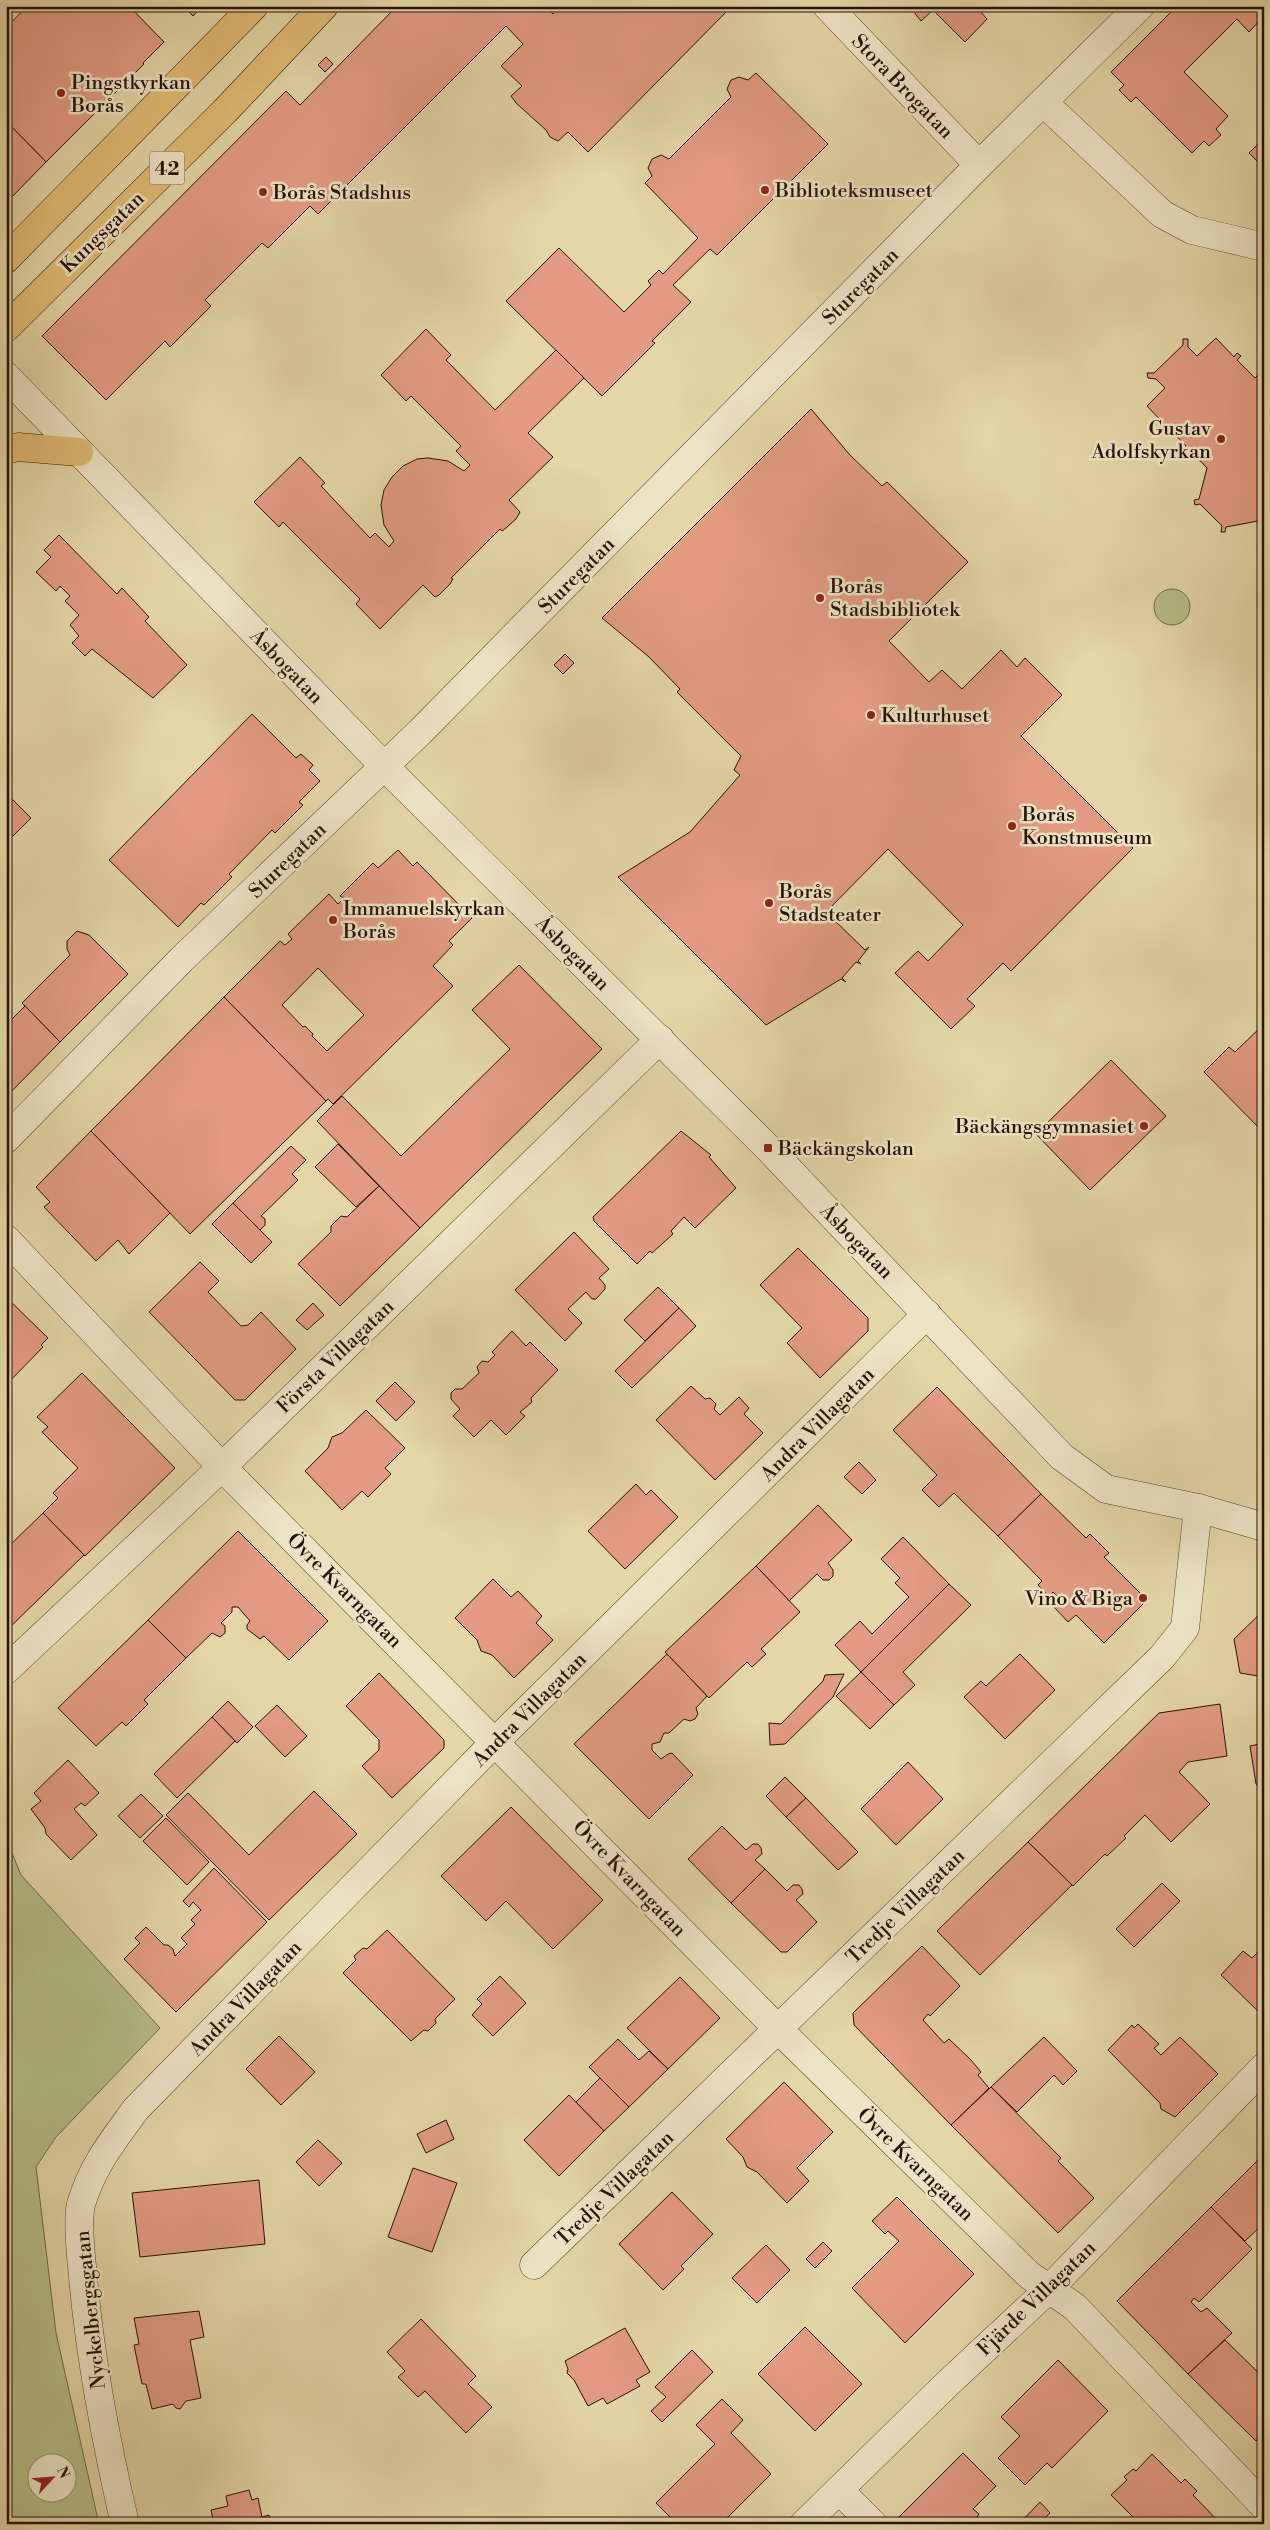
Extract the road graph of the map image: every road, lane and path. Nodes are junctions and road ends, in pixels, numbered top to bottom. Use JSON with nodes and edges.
{"nodes":[{"id":1,"x":254,"y":6,"type":"edge"},
{"id":2,"x":324,"y":6,"type":"edge"},
{"id":3,"x":827,"y":6,"type":"edge"},
{"id":4,"x":1140,"y":6,"type":"edge"},
{"id":5,"x":1043,"y":102,"type":"junction"},
{"id":6,"x":979,"y":165,"type":"junction"},
{"id":7,"x":1264,"y":247,"type":"edge"},
{"id":8,"x":6,"y":259,"type":"edge"},
{"id":9,"x":6,"y":328,"type":"edge"},
{"id":10,"x":6,"y":376,"type":"edge"},
{"id":11,"x":6,"y":450,"type":"edge"},
{"id":12,"x":79,"y":452,"type":"junction"},
{"id":13,"x":385,"y":767,"type":"junction"},
{"id":14,"x":660,"y":1039,"type":"junction"},
{"id":15,"x":6,"y":1139,"type":"edge"},
{"id":16,"x":6,"y":1239,"type":"edge"},
{"id":17,"x":928,"y":1314,"type":"junction"},
{"id":18,"x":222,"y":1467,"type":"junction"},
{"id":19,"x":1198,"y":1508,"type":"junction"},
{"id":20,"x":1264,"y":1527,"type":"edge"},
{"id":21,"x":6,"y":1670,"type":"edge"},
{"id":22,"x":495,"y":1742,"type":"junction"},
{"id":23,"x":778,"y":2029,"type":"junction"},
{"id":24,"x":1261,"y":2076,"type":"edge"},
{"id":25,"x":136,"y":2109,"type":"joint"},
{"id":26,"x":534,"y":2265,"type":"dead end"},
{"id":27,"x":1049,"y":2289,"type":"junction"},
{"id":28,"x":839,"y":2490,"type":"junction"},
{"id":29,"x":1264,"y":2506,"type":"edge"},
{"id":30,"x":125,"y":2524,"type":"edge"},
{"id":31,"x":804,"y":2524,"type":"edge"},
{"id":32,"x":873,"y":2524,"type":"edge"}],
"edges":[{"from":1,"to":8,"type":"main road","number":"42"},
{"from":2,"to":9,"type":"main road","name":"Kungsgatan","number":"42"},
{"from":3,"to":6,"type":"street","name":"Stora Brogatan"},
{"from":4,"to":5,"type":"street","name":"Sturegatan"},
{"from":5,"to":6,"type":"street","name":"Sturegatan"},
{"from":5,"to":7,"type":"street"},
{"from":6,"to":13,"type":"street","name":"Sturegatan"},
{"from":10,"to":12,"type":"street","name":"Åsbogatan"},
{"from":11,"to":12,"type":"main road"},
{"from":12,"to":13,"type":"street","name":"Åsbogatan"},
{"from":13,"to":14,"type":"street","name":"Åsbogatan"},
{"from":13,"to":15,"type":"street","name":"Sturegatan"},
{"from":14,"to":17,"type":"street","name":"Åsbogatan"},
{"from":14,"to":18,"type":"street","name":"Första Villagatan"},
{"from":16,"to":18,"type":"street","name":"Övre Kvarngatan"},
{"from":17,"to":19,"type":"street","name":"Åsbogatan"},
{"from":17,"to":22,"type":"street","name":"Andra Villagatan"},
{"from":18,"to":21,"type":"street","name":"Första Villagatan"},
{"from":18,"to":22,"type":"street","name":"Övre Kvarngatan"},
{"from":19,"to":20,"type":"street","name":"Åsbogatan"},
{"from":19,"to":23,"type":"street","name":"Tredje Villagatan"},
{"from":22,"to":23,"type":"street","name":"Övre Kvarngatan"},
{"from":22,"to":25,"type":"street","name":"Andra Villagatan"},
{"from":23,"to":26,"type":"street","name":"Tredje Villagatan"},
{"from":23,"to":27,"type":"street","name":"Övre Kvarngatan"},
{"from":24,"to":27,"type":"street","name":"Fjärde Villagatan"},
{"from":25,"to":30,"type":"street","name":"Nyckelbergsgatan"},
{"from":27,"to":28,"type":"street","name":"Fjärde Villagatan"},
{"from":27,"to":29,"type":"street","name":"Övre Kvarngatan"},
{"from":28,"to":31,"type":"street","name":"Fjärde Villagatan"},
{"from":28,"to":32,"type":"street"}]}
